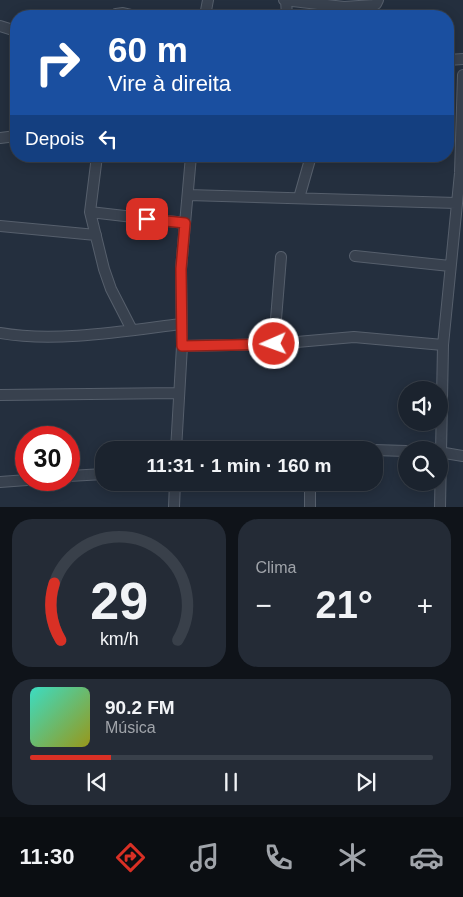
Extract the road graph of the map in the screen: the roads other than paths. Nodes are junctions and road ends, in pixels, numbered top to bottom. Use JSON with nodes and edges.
{"nodes":[{"id":1,"x":285,"y":0,"type":"edge"},
{"id":2,"x":378,"y":0,"type":"edge"},
{"id":3,"x":463,"y":75,"type":"edge"},
{"id":4,"x":96,"y":162,"type":"edge"},
{"id":5,"x":191,"y":162,"type":"edge"},
{"id":6,"x":309,"y":162,"type":"edge"},
{"id":7,"x":188,"y":195,"type":"junction"},
{"id":8,"x":299,"y":198,"type":"junction"},
{"id":9,"x":456,"y":203,"type":"junction"},
{"id":10,"x":90,"y":212,"type":"junction"},
{"id":11,"x":185,"y":223,"type":"junction"},
{"id":12,"x":0,"y":226,"type":"edge"},
{"id":13,"x":96,"y":235,"type":"junction"},
{"id":14,"x":355,"y":256,"type":"dead end"},
{"id":15,"x":281,"y":257,"type":"dead end"},
{"id":16,"x":450,"y":266,"type":"junction"},
{"id":17,"x":181,"y":324,"type":"junction"},
{"id":18,"x":132,"y":330,"type":"junction"},
{"id":19,"x":0,"y":333,"type":"edge"},
{"id":20,"x":274,"y":344,"type":"junction"},
{"id":21,"x":443,"y":345,"type":"junction"},
{"id":22,"x":182,"y":346,"type":"junction"},
{"id":23,"x":180,"y":393,"type":"junction"},
{"id":24,"x":0,"y":395,"type":"edge"},
{"id":25,"x":177,"y":441,"type":"edge"},
{"id":26,"x":440,"y":441,"type":"edge"},
{"id":27,"x":383,"y":450,"type":"edge"},
{"id":28,"x":398,"y":451,"type":"edge"},
{"id":29,"x":448,"y":453,"type":"edge"},
{"id":30,"x":463,"y":456,"type":"edge"},
{"id":31,"x":80,"y":475,"type":"edge"},
{"id":32,"x":95,"y":475,"type":"edge"},
{"id":33,"x":15,"y":481,"type":"edge"},
{"id":34,"x":0,"y":482,"type":"edge"},
{"id":35,"x":175,"y":491,"type":"edge"},
{"id":36,"x":310,"y":491,"type":"edge"},
{"id":37,"x":440,"y":491,"type":"edge"},
{"id":38,"x":174,"y":507,"type":"edge"},
{"id":39,"x":310,"y":507,"type":"edge"},
{"id":40,"x":440,"y":507,"type":"edge"}],
"edges":[{"from":1,"to":2,"type":"street"},
{"from":3,"to":9,"type":"street"},
{"from":4,"to":10,"type":"street"},
{"from":5,"to":7,"type":"street"},
{"from":6,"to":8,"type":"street"},
{"from":7,"to":8,"type":"street"},
{"from":7,"to":11,"type":"street"},
{"from":8,"to":9,"type":"street"},
{"from":9,"to":16,"type":"street"},
{"from":10,"to":11,"type":"street"},
{"from":10,"to":13,"type":"street"},
{"from":11,"to":17,"type":"street"},
{"from":12,"to":13,"type":"street"},
{"from":13,"to":18,"type":"street"},
{"from":14,"to":16,"type":"street"},
{"from":15,"to":20,"type":"street"},
{"from":16,"to":21,"type":"street"},
{"from":17,"to":18,"type":"street"},
{"from":17,"to":22,"type":"street"},
{"from":18,"to":19,"type":"street"},
{"from":20,"to":21,"type":"street"},
{"from":20,"to":22,"type":"street"},
{"from":21,"to":26,"type":"street"},
{"from":22,"to":23,"type":"street"},
{"from":23,"to":24,"type":"street"},
{"from":23,"to":25,"type":"street"},
{"from":27,"to":28,"type":"street"},
{"from":29,"to":30,"type":"street"},
{"from":31,"to":32,"type":"street"},
{"from":33,"to":34,"type":"street"},
{"from":35,"to":38,"type":"street"},
{"from":36,"to":39,"type":"street"},
{"from":37,"to":40,"type":"street"}]}
